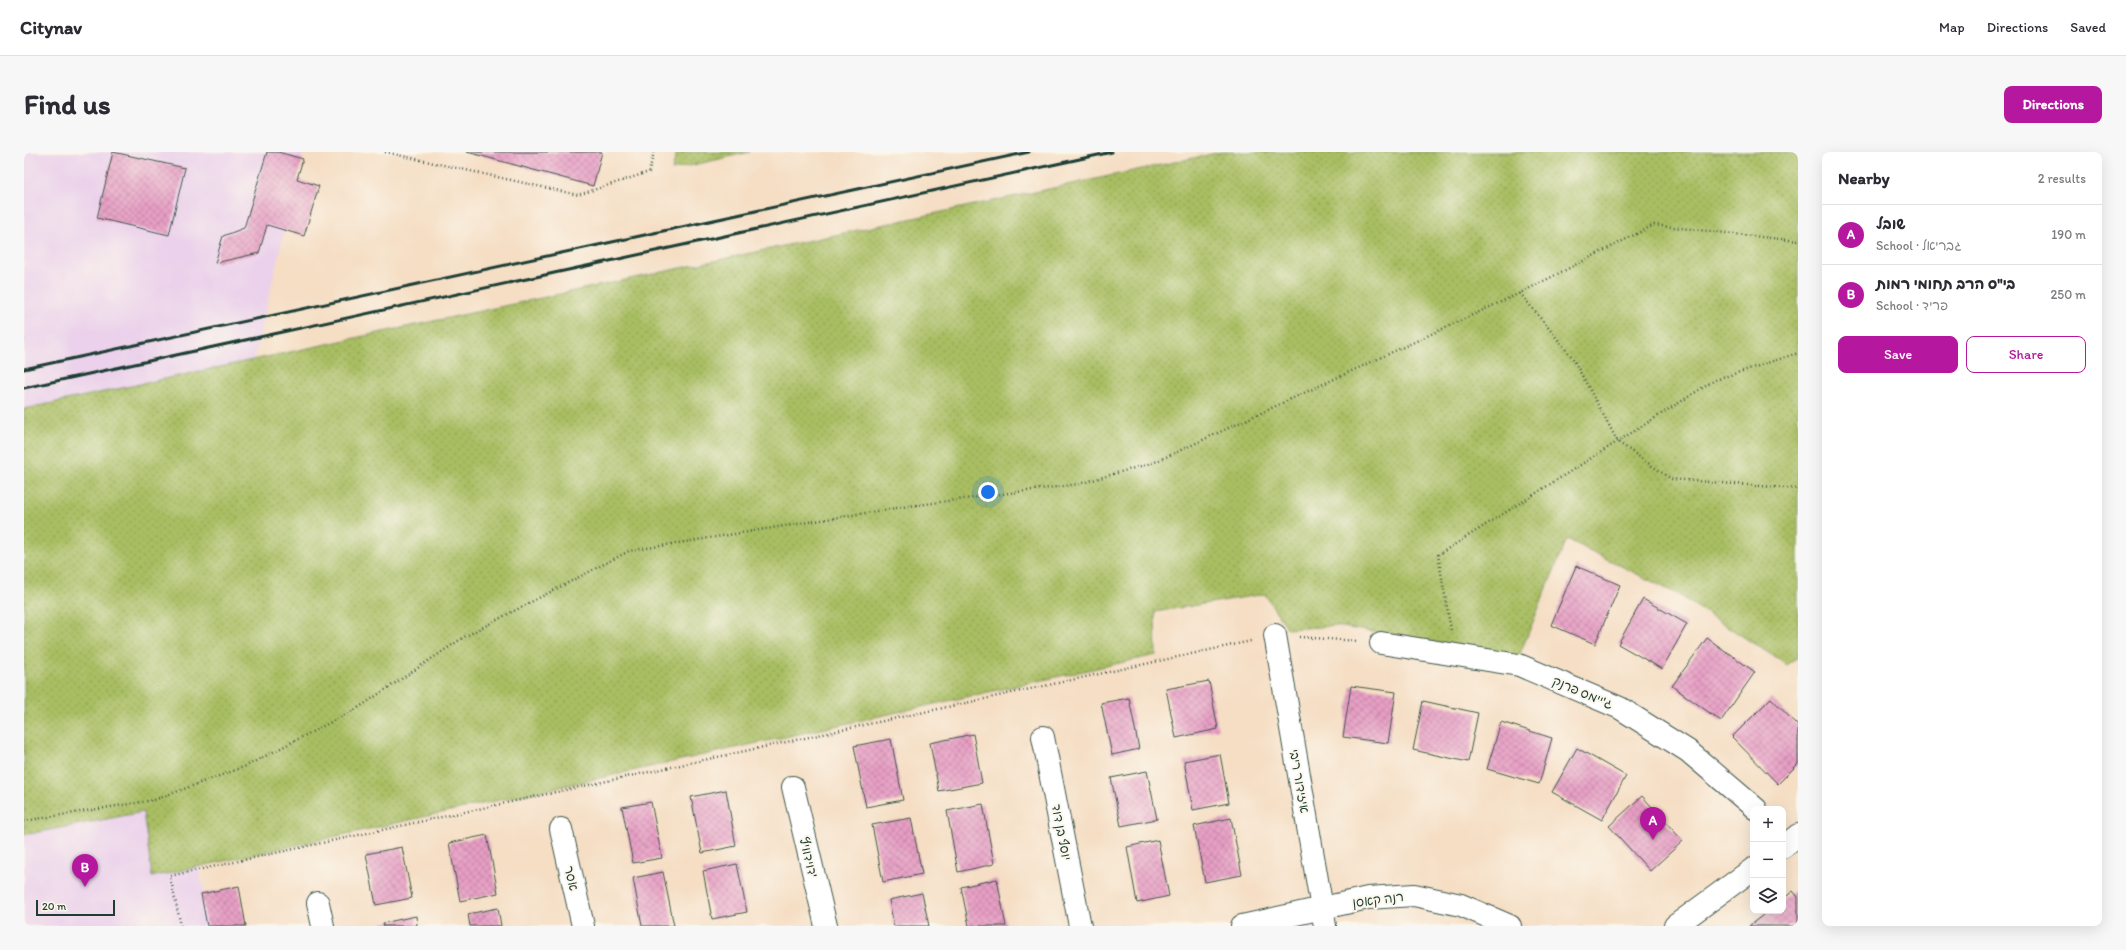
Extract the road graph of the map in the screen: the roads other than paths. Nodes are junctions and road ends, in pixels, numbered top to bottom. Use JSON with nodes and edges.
{"nodes":[{"id":1,"x":1275,"y":635,"type":"road end"},
{"id":2,"x":1381,"y":643,"type":"road end"},
{"id":3,"x":1043,"y":737,"type":"dead end"},
{"id":4,"x":793,"y":787,"type":"dead end"},
{"id":5,"x":1752,"y":806,"type":"edge"},
{"id":6,"x":561,"y":829,"type":"dead end"},
{"id":7,"x":1750,"y":871,"type":"edge"},
{"id":8,"x":318,"y":903,"type":"dead end"},
{"id":9,"x":1324,"y":917,"type":"edge"},
{"id":10,"x":323,"y":926,"type":"edge"},
{"id":11,"x":583,"y":926,"type":"edge"},
{"id":12,"x":826,"y":926,"type":"edge"},
{"id":13,"x":1080,"y":926,"type":"edge"},
{"id":14,"x":1242,"y":926,"type":"edge"},
{"id":15,"x":1510,"y":926,"type":"edge"},
{"id":16,"x":1675,"y":926,"type":"edge"}],
"edges":[{"from":1,"to":9,"type":"street","name":"איזידור ריבי"},
{"from":2,"to":5,"type":"street","name":"ג'יימס פרנק"},
{"from":3,"to":13,"type":"street","name":"יוסף בן דוד"},
{"from":4,"to":12,"type":"street","name":"דוידוויץ'"},
{"from":6,"to":11,"type":"street","name":"אסר"},
{"from":7,"to":16,"type":"street"},
{"from":8,"to":10,"type":"street"},
{"from":9,"to":14,"type":"street","name":"רנה קאסן"},
{"from":9,"to":15,"type":"street","name":"רנה קאסן"}]}
